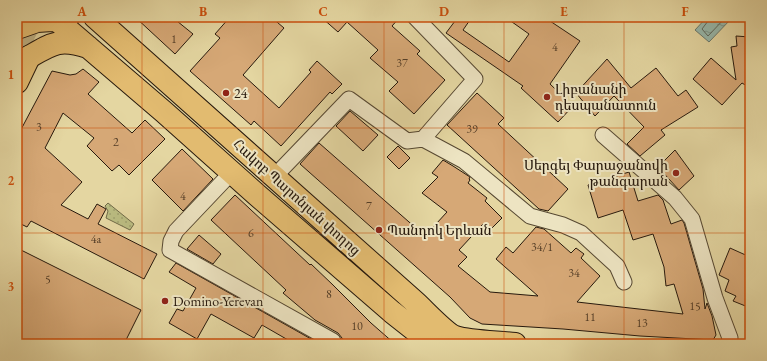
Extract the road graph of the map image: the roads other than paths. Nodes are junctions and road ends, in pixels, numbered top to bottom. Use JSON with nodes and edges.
{"nodes":[{"id":1,"x":415,"y":17,"type":"edge"},
{"id":2,"x":97,"y":18,"type":"edge"},
{"id":3,"x":48,"y":20,"type":"edge"},
{"id":4,"x":88,"y":48,"type":"junction"},
{"id":5,"x":29,"y":57,"type":"junction"},
{"id":6,"x":17,"y":82,"type":"edge"},
{"id":7,"x":603,"y":135,"type":"dead end"},
{"id":8,"x":423,"y":139,"type":"junction"},
{"id":9,"x":232,"y":172,"type":"junction"},
{"id":10,"x":274,"y":177,"type":"junction"},
{"id":11,"x":624,"y":282,"type":"dead end"},
{"id":12,"x":334,"y":344,"type":"edge"},
{"id":13,"x":436,"y":344,"type":"edge"},
{"id":14,"x":514,"y":344,"type":"edge"},
{"id":15,"x":730,"y":344,"type":"edge"}],
"edges":[{"from":1,"to":8,"type":"street"},
{"from":2,"to":3,"type":"main road"},
{"from":2,"to":10,"type":"main road","name":"Հակոբ Պարոնյան փողոց"},
{"from":3,"to":4,"type":"main road","name":"Հակոբ Պարոնյան փողոց"},
{"from":3,"to":5,"type":"main road"},
{"from":4,"to":5,"type":"main road"},
{"from":4,"to":9,"type":"main road","name":"Հակոբ Պարոնյան փողոց"},
{"from":5,"to":6,"type":"main road"},
{"from":7,"to":15,"type":"street"},
{"from":8,"to":10,"type":"street"},
{"from":8,"to":11,"type":"street"},
{"from":9,"to":12,"type":"street"},
{"from":9,"to":13,"type":"main road","name":"Հակոբ Պարոնյան փողոց"},
{"from":10,"to":14,"type":"main road","name":"Հակոբ Պարոնյան փողոց"}]}
